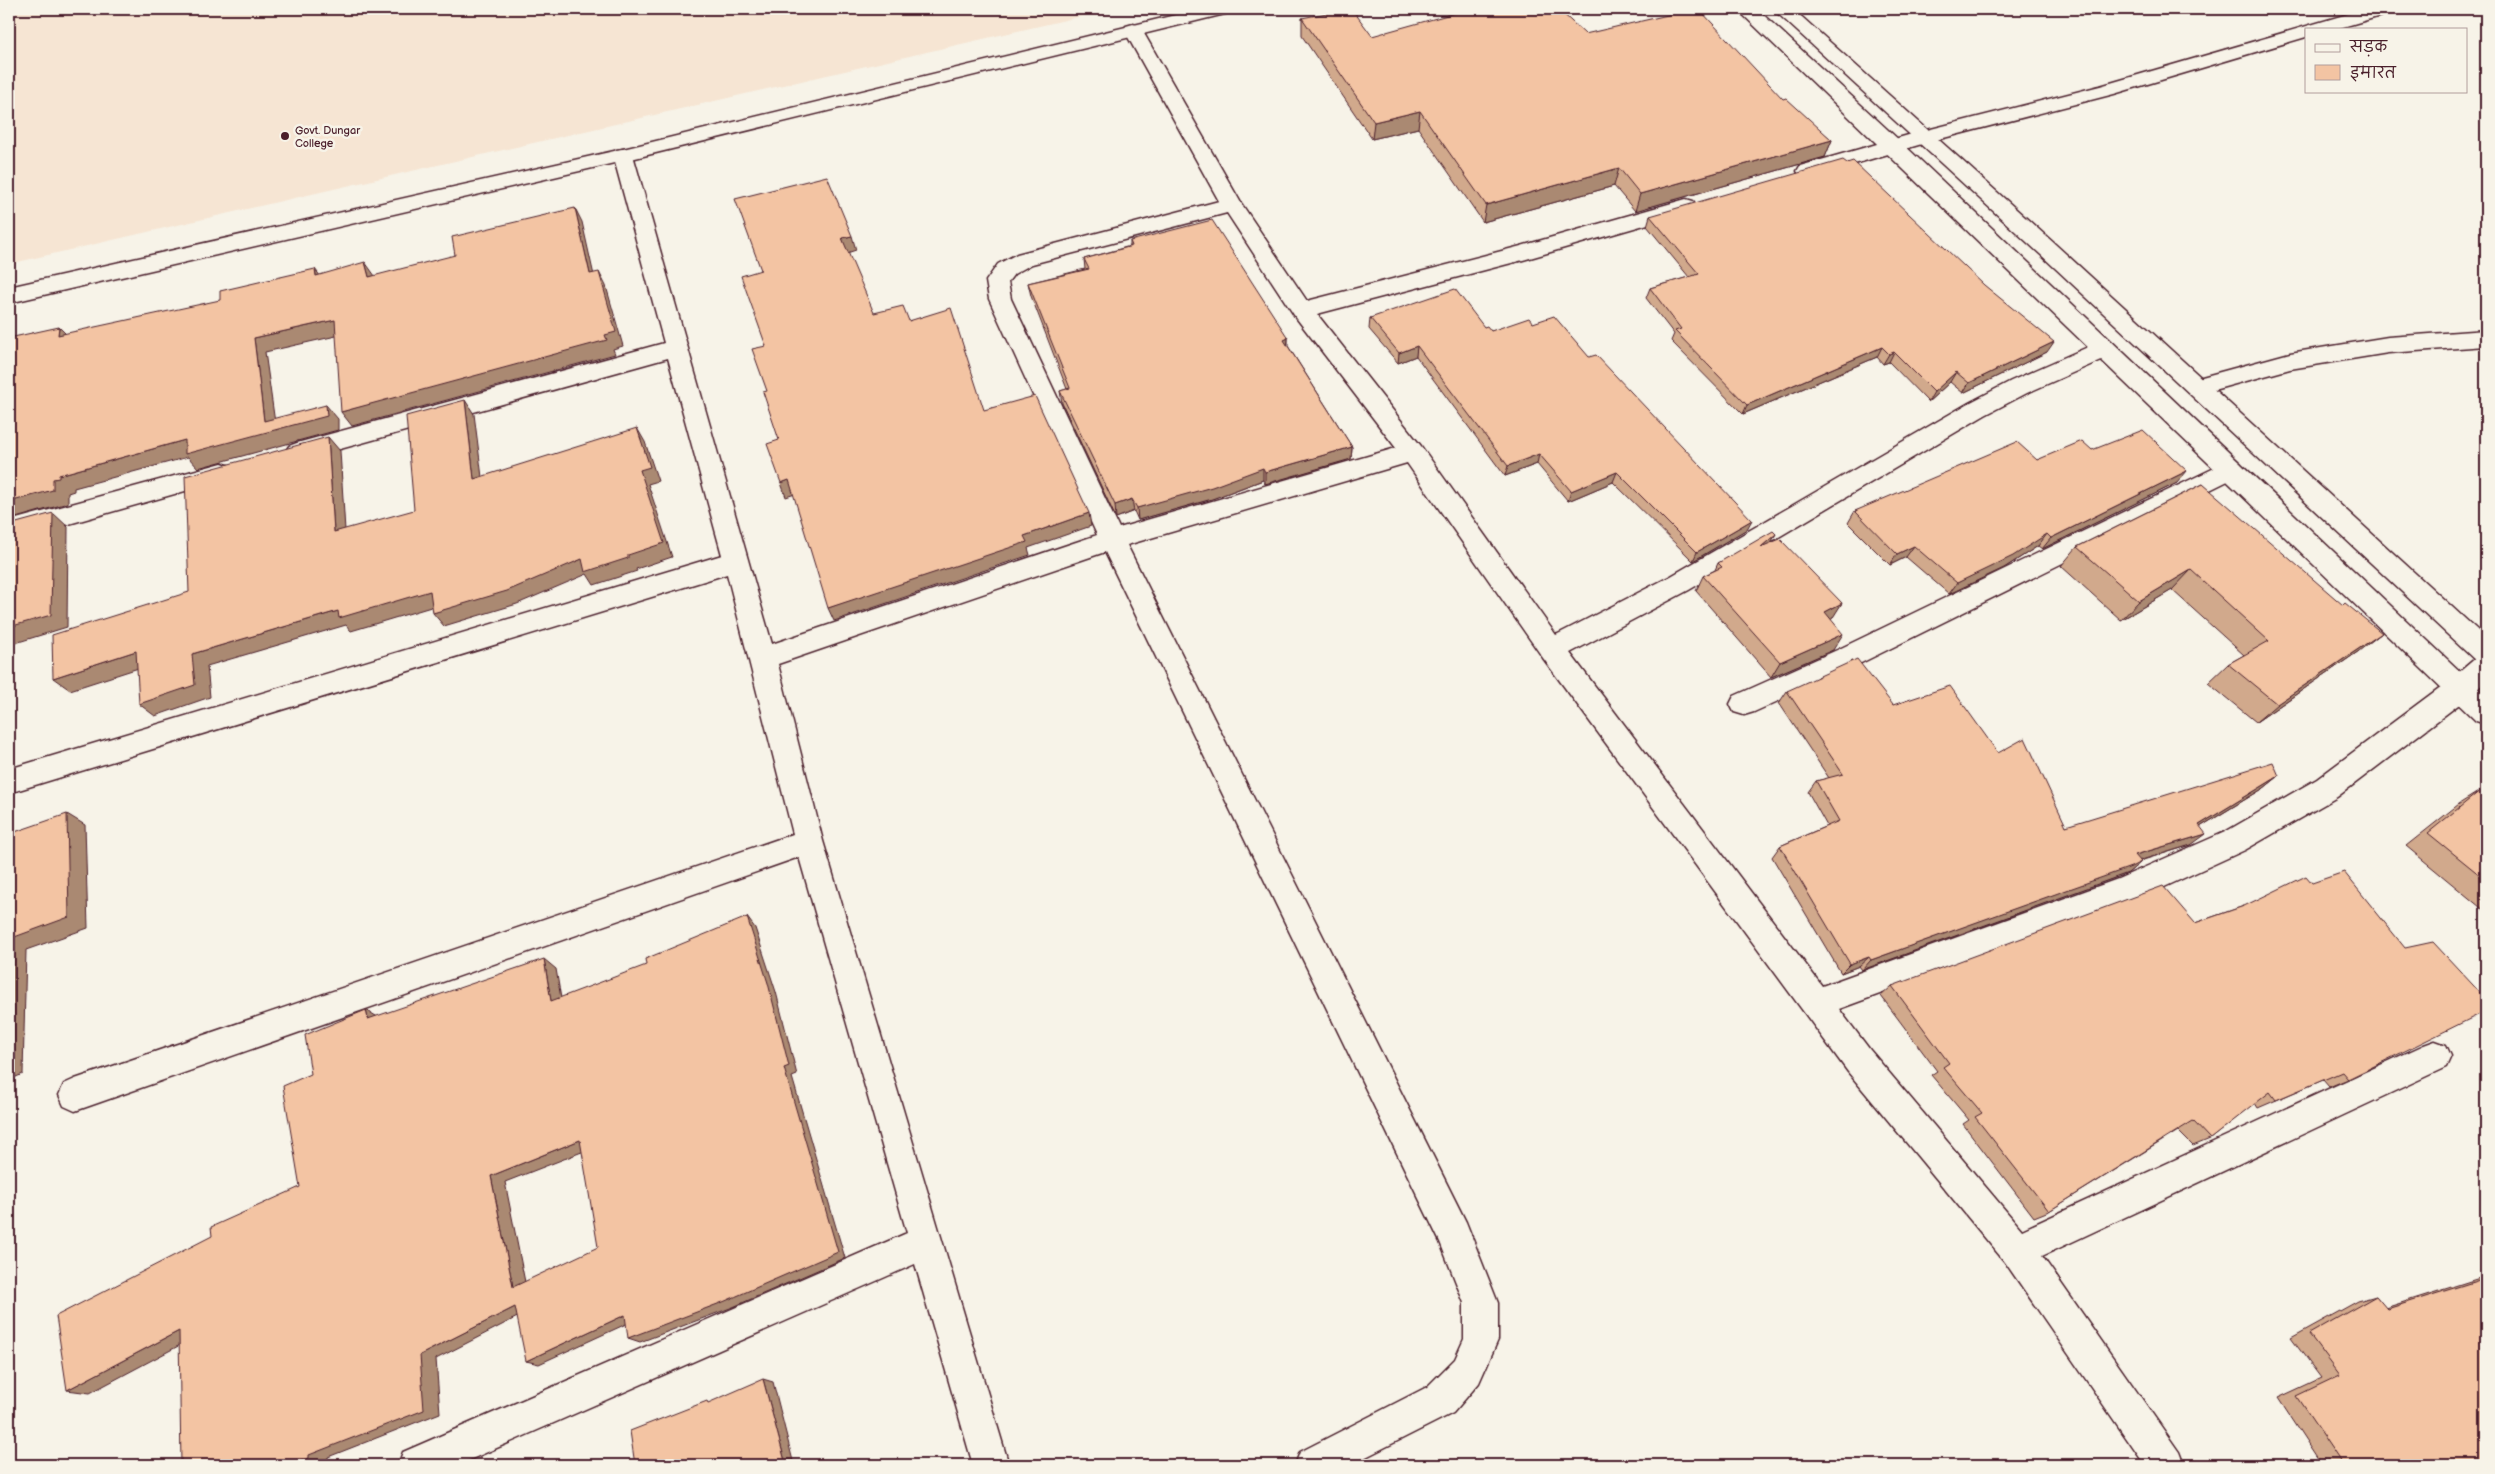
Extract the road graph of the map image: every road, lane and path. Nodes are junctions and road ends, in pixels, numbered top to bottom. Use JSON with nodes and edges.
{"nodes":[{"id":1,"x":1222,"y":9,"type":"edge"},
{"id":2,"x":1746,"y":9,"type":"edge"},
{"id":3,"x":1782,"y":9,"type":"edge"},
{"id":4,"x":2384,"y":9,"type":"edge"},
{"id":5,"x":2318,"y":28,"type":"edge"},
{"id":6,"x":1133,"y":30,"type":"junction"},
{"id":7,"x":2305,"y":31,"type":"edge"},
{"id":8,"x":1926,"y":136,"type":"junction"},
{"id":9,"x":1893,"y":146,"type":"junction"},
{"id":10,"x":623,"y":154,"type":"junction"},
{"id":11,"x":1789,"y":176,"type":"edge"},
{"id":12,"x":1703,"y":201,"type":"edge"},
{"id":13,"x":1232,"y":205,"type":"junction"},
{"id":14,"x":9,"y":295,"type":"edge"},
{"id":15,"x":1302,"y":310,"type":"junction"},
{"id":16,"x":2486,"y":338,"type":"edge"},
{"id":17,"x":677,"y":347,"type":"junction"},
{"id":18,"x":2105,"y":348,"type":"junction"},
{"id":19,"x":2199,"y":386,"type":"junction"},
{"id":20,"x":1413,"y":452,"type":"junction"},
{"id":21,"x":276,"y":458,"type":"edge"},
{"id":22,"x":247,"y":465,"type":"edge"},
{"id":23,"x":2231,"y":469,"type":"junction"},
{"id":24,"x":9,"y":531,"type":"edge"},
{"id":25,"x":1112,"y":540,"type":"junction"},
{"id":26,"x":736,"y":561,"type":"junction"},
{"id":27,"x":1552,"y":650,"type":"junction"},
{"id":28,"x":2486,"y":654,"type":"edge"},
{"id":29,"x":763,"y":658,"type":"junction"},
{"id":30,"x":2486,"y":665,"type":"edge"},
{"id":31,"x":2460,"y":688,"type":"junction"},
{"id":32,"x":1744,"y":704,"type":"dead end"},
{"id":33,"x":2486,"y":713,"type":"edge"},
{"id":34,"x":9,"y":781,"type":"edge"},
{"id":35,"x":809,"y":841,"type":"junction"},
{"id":36,"x":1816,"y":1003,"type":"junction"},
{"id":37,"x":2436,"y":1056,"type":"edge"},
{"id":38,"x":75,"y":1095,"type":"dead end"},
{"id":39,"x":926,"y":1242,"type":"junction"},
{"id":40,"x":2017,"y":1250,"type":"junction"},
{"id":41,"x":416,"y":1465,"type":"edge"},
{"id":42,"x":990,"y":1465,"type":"edge"},
{"id":43,"x":1313,"y":1465,"type":"edge"},
{"id":44,"x":2166,"y":1465,"type":"edge"}],
"edges":[{"from":1,"to":6,"type":"street"},
{"from":2,"to":9,"type":"street"},
{"from":3,"to":8,"type":"street"},
{"from":4,"to":5,"type":"street"},
{"from":6,"to":10,"type":"street"},
{"from":6,"to":13,"type":"street"},
{"from":7,"to":8,"type":"street"},
{"from":8,"to":9,"type":"street"},
{"from":8,"to":19,"type":"street"},
{"from":9,"to":11,"type":"street"},
{"from":9,"to":18,"type":"street"},
{"from":10,"to":14,"type":"street"},
{"from":10,"to":17,"type":"street"},
{"from":12,"to":15,"type":"street"},
{"from":13,"to":15,"type":"street"},
{"from":13,"to":25,"type":"street"},
{"from":15,"to":20,"type":"street"},
{"from":16,"to":19,"type":"street"},
{"from":17,"to":21,"type":"street"},
{"from":17,"to":26,"type":"street"},
{"from":18,"to":23,"type":"street"},
{"from":18,"to":27,"type":"street"},
{"from":19,"to":28,"type":"street"},
{"from":20,"to":25,"type":"street"},
{"from":20,"to":27,"type":"street"},
{"from":22,"to":24,"type":"street"},
{"from":23,"to":31,"type":"street"},
{"from":23,"to":32,"type":"street"},
{"from":25,"to":29,"type":"street"},
{"from":25,"to":43,"type":"street"},
{"from":26,"to":29,"type":"street"},
{"from":26,"to":34,"type":"street"},
{"from":27,"to":36,"type":"street"},
{"from":29,"to":35,"type":"street"},
{"from":30,"to":31,"type":"street"},
{"from":31,"to":33,"type":"street"},
{"from":31,"to":36,"type":"street"},
{"from":35,"to":38,"type":"street"},
{"from":35,"to":39,"type":"street"},
{"from":36,"to":40,"type":"street"},
{"from":37,"to":40,"type":"street"},
{"from":39,"to":41,"type":"street"},
{"from":39,"to":42,"type":"street"},
{"from":40,"to":44,"type":"street"}]}
